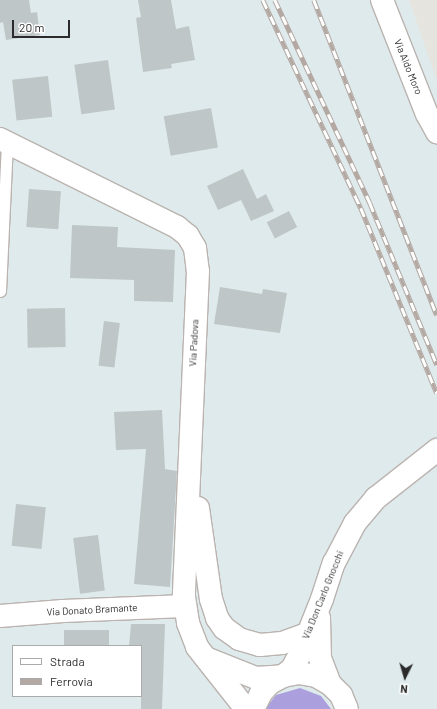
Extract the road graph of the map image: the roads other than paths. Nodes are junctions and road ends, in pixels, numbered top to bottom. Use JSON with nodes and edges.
{"nodes":[{"id":1,"x":382,"y":0,"type":"edge"},
{"id":2,"x":437,"y":132,"type":"edge"},
{"id":3,"x":4,"y":140,"type":"edge"},
{"id":4,"x":0,"y":291,"type":"edge"},
{"id":5,"x":437,"y":450,"type":"edge"},
{"id":6,"x":189,"y":460,"type":"junction"},
{"id":7,"x":322,"y":599,"type":"junction"},
{"id":8,"x":185,"y":606,"type":"junction"},
{"id":9,"x":0,"y":616,"type":"edge"},
{"id":10,"x":306,"y":634,"type":"junction"},
{"id":11,"x":208,"y":658,"type":"junction"},
{"id":12,"x":283,"y":676,"type":"junction"},
{"id":13,"x":330,"y":684,"type":"junction"},
{"id":14,"x":246,"y":709,"type":"edge"},
{"id":15,"x":253,"y":709,"type":"edge"},
{"id":16,"x":347,"y":709,"type":"edge"}],
"edges":[{"from":1,"to":2,"type":"street","name":"Via Aldo Moro"},
{"from":3,"to":4,"type":"lane"},
{"from":3,"to":6,"type":"street","name":"Via Padova"},
{"from":5,"to":7,"type":"street","name":"Via Don Carlo Gnocchi"},
{"from":6,"to":8,"type":"street","name":"Via Padova"},
{"from":6,"to":10,"type":"street"},
{"from":7,"to":10,"type":"street","name":"Via Don Carlo Gnocchi"},
{"from":7,"to":13,"type":"street"},
{"from":8,"to":9,"type":"street","name":"Via Donato Bramante"},
{"from":8,"to":11,"type":"street","name":"Via Padova"},
{"from":10,"to":12,"type":"street","name":"Via Don Carlo Gnocchi"},
{"from":11,"to":12,"type":"street"},
{"from":11,"to":14,"type":"street","name":"Via Padova"},
{"from":12,"to":13,"type":"street"},
{"from":12,"to":15,"type":"street"},
{"from":13,"to":16,"type":"street"}]}
